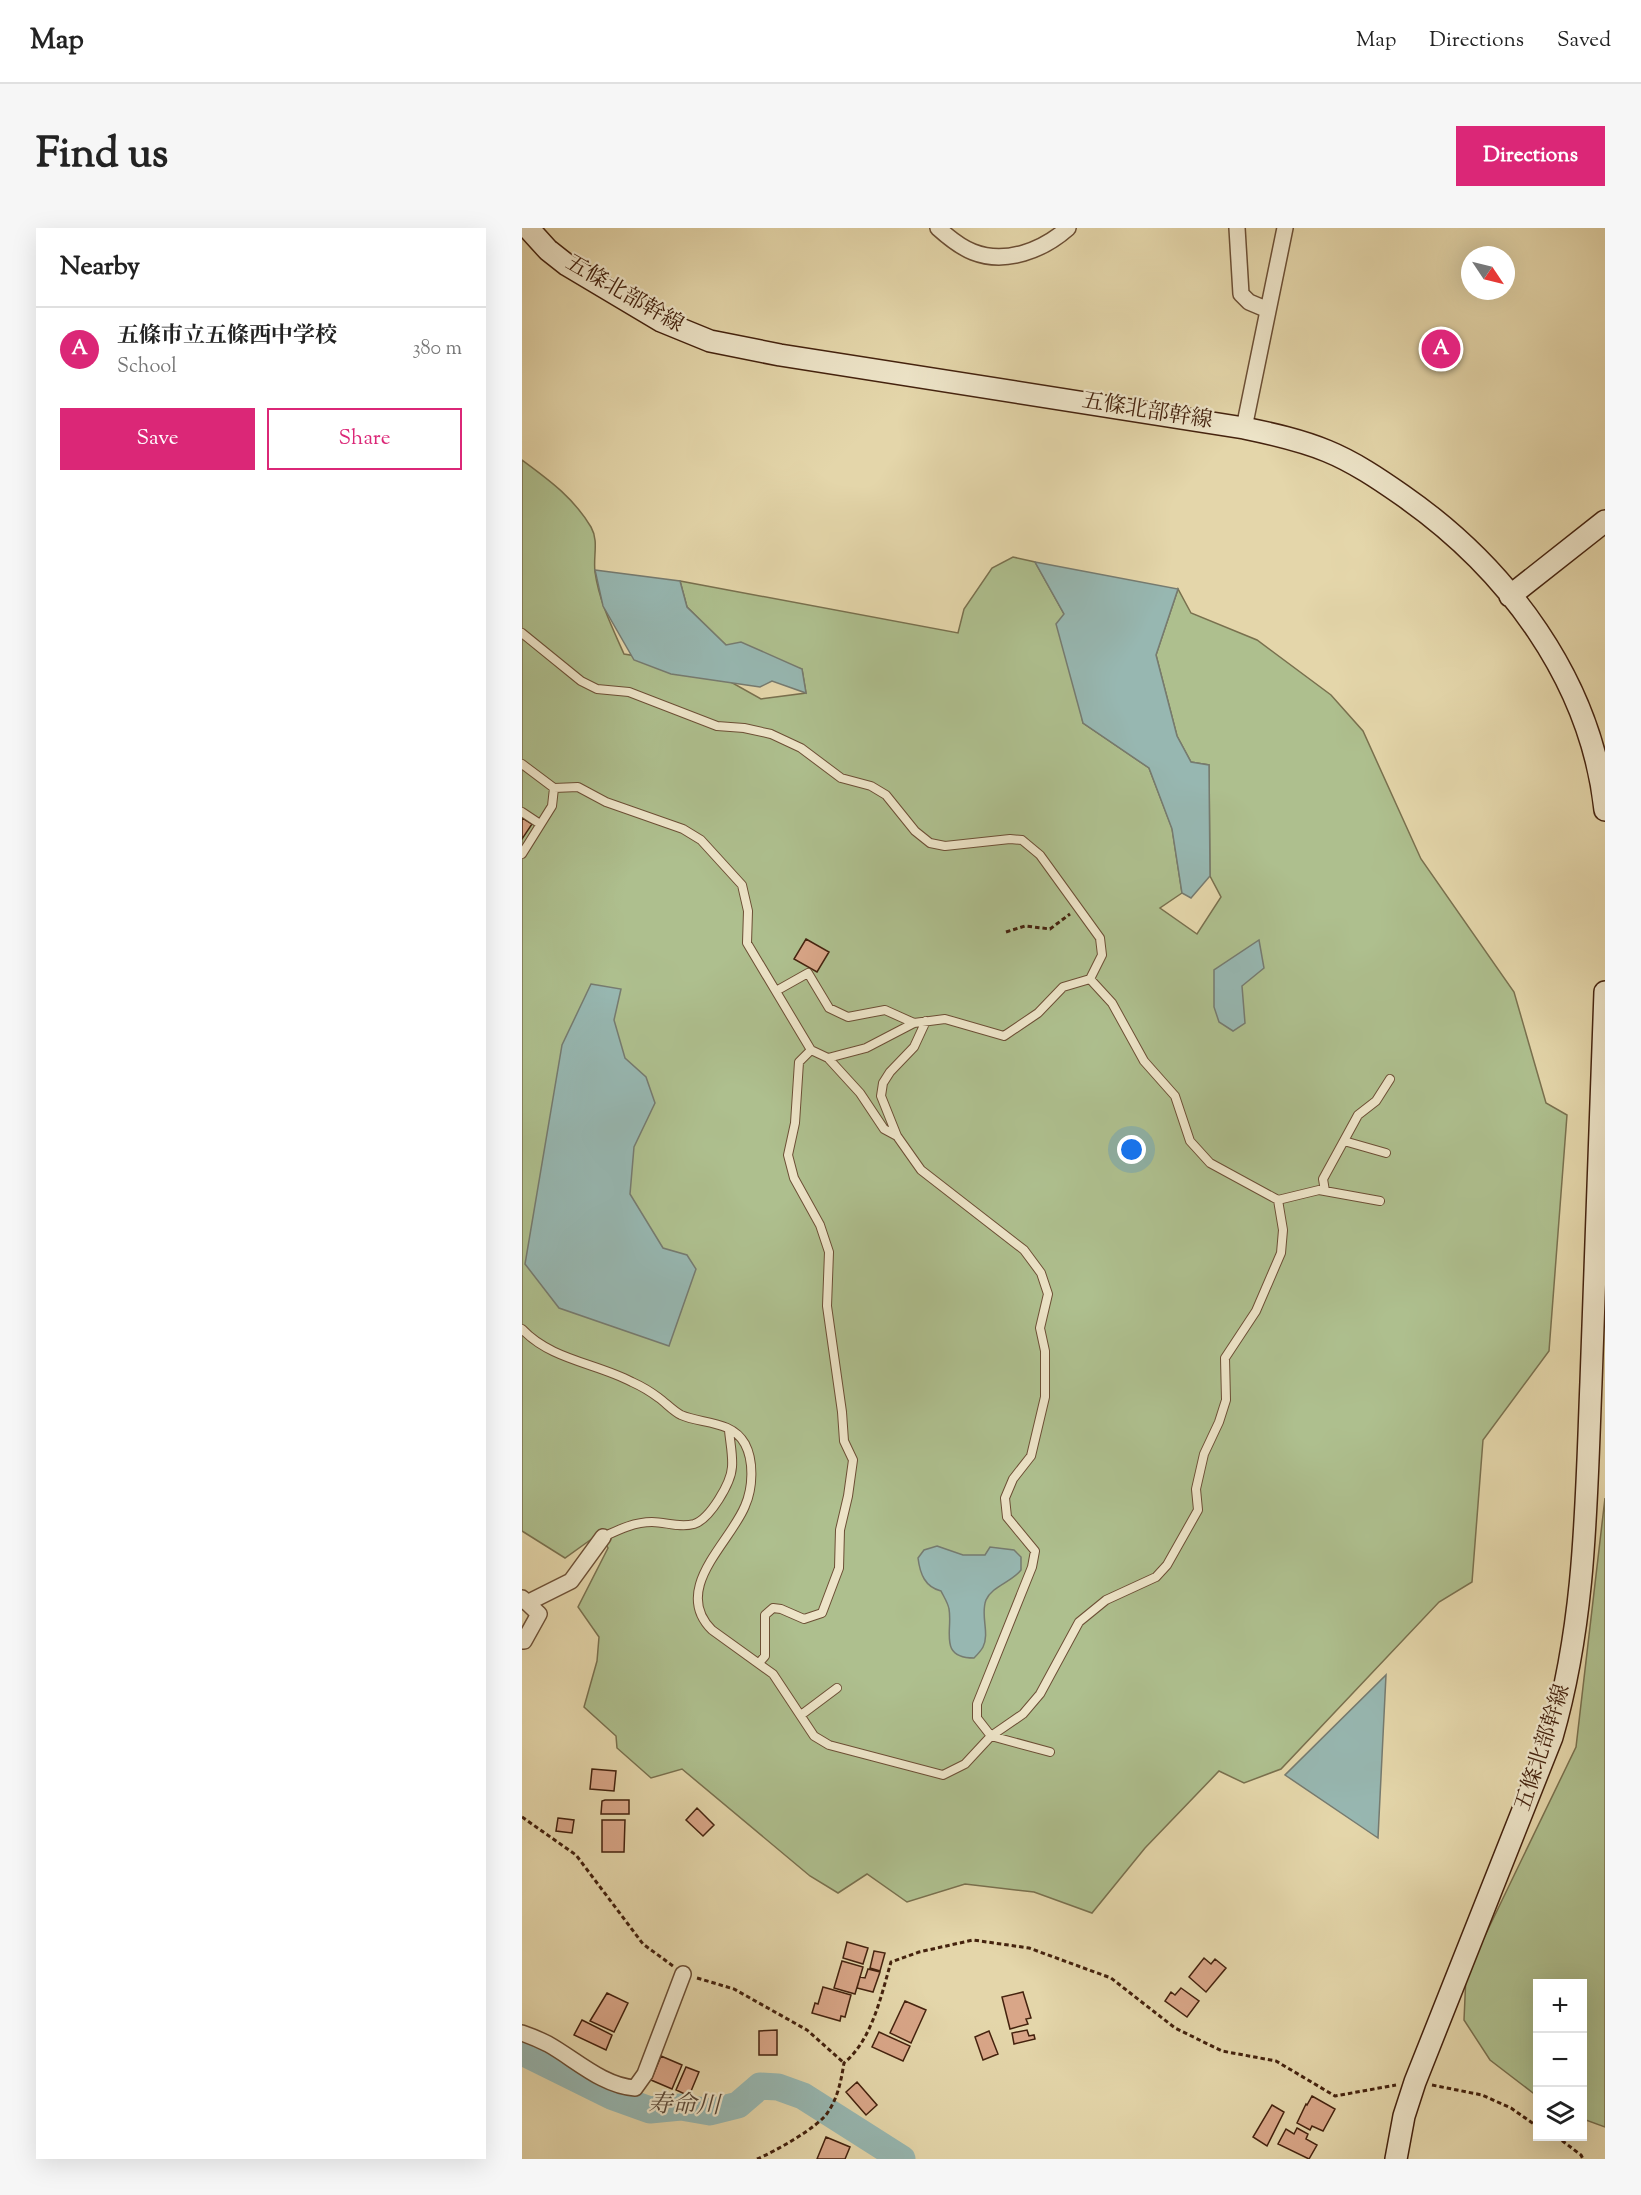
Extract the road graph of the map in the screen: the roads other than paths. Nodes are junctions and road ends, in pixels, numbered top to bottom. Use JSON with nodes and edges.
{"nodes":[{"id":1,"x":528,"y":228,"type":"edge"},
{"id":2,"x":938,"y":228,"type":"edge"},
{"id":3,"x":1068,"y":228,"type":"edge"},
{"id":4,"x":1237,"y":228,"type":"edge"},
{"id":5,"x":1284,"y":228,"type":"edge"},
{"id":6,"x":1268,"y":310,"type":"junction"},
{"id":7,"x":1245,"y":428,"type":"junction"},
{"id":8,"x":1605,"y":521,"type":"edge"},
{"id":9,"x":1510,"y":596,"type":"junction"},
{"id":10,"x":522,"y":633,"type":"edge"},
{"id":11,"x":522,"y":764,"type":"edge"},
{"id":12,"x":554,"y":788,"type":"junction"},
{"id":13,"x":1605,"y":810,"type":"edge"},
{"id":14,"x":522,"y":812,"type":"edge"},
{"id":15,"x":540,"y":824,"type":"junction"},
{"id":16,"x":522,"y":854,"type":"edge"},
{"id":17,"x":1089,"y":979,"type":"junction"},
{"id":18,"x":776,"y":991,"type":"junction"},
{"id":19,"x":1605,"y":992,"type":"edge"},
{"id":20,"x":926,"y":1021,"type":"junction"},
{"id":21,"x":914,"y":1023,"type":"junction"},
{"id":22,"x":811,"y":1050,"type":"junction"},
{"id":23,"x":828,"y":1058,"type":"junction"},
{"id":24,"x":1390,"y":1079,"type":"dead end"},
{"id":25,"x":897,"y":1136,"type":"junction"},
{"id":26,"x":1344,"y":1141,"type":"junction"},
{"id":27,"x":1386,"y":1153,"type":"dead end"},
{"id":28,"x":1324,"y":1191,"type":"junction"},
{"id":29,"x":1278,"y":1200,"type":"junction"},
{"id":30,"x":1380,"y":1201,"type":"dead end"},
{"id":31,"x":522,"y":1329,"type":"edge"},
{"id":32,"x":729,"y":1430,"type":"junction"},
{"id":33,"x":603,"y":1537,"type":"joint"},
{"id":34,"x":525,"y":1601,"type":"edge"},
{"id":35,"x":522,"y":1641,"type":"edge"},
{"id":36,"x":759,"y":1664,"type":"junction"},
{"id":37,"x":837,"y":1688,"type":"dead end"},
{"id":38,"x":801,"y":1715,"type":"junction"},
{"id":39,"x":991,"y":1736,"type":"junction"},
{"id":40,"x":1050,"y":1752,"type":"dead end"},
{"id":41,"x":683,"y":1974,"type":"road end"},
{"id":42,"x":522,"y":2033,"type":"edge"},
{"id":43,"x":1395,"y":2159,"type":"edge"}],
"edges":[{"from":1,"to":7,"type":"street","name":"五條北部幹線"},
{"from":2,"to":3,"type":"street"},
{"from":4,"to":6,"type":"street"},
{"from":5,"to":6,"type":"street"},
{"from":6,"to":7,"type":"street"},
{"from":7,"to":9,"type":"street","name":"五條北部幹線"},
{"from":8,"to":9,"type":"street"},
{"from":9,"to":13,"type":"street","name":"五條北部幹線"},
{"from":10,"to":17,"type":"lane"},
{"from":11,"to":12,"type":"lane"},
{"from":12,"to":15,"type":"lane"},
{"from":12,"to":18,"type":"lane"},
{"from":14,"to":15,"type":"lane"},
{"from":15,"to":16,"type":"lane"},
{"from":17,"to":20,"type":"lane"},
{"from":17,"to":29,"type":"lane"},
{"from":18,"to":21,"type":"lane"},
{"from":18,"to":22,"type":"lane"},
{"from":19,"to":43,"type":"street","name":"五條北部幹線"},
{"from":20,"to":21,"type":"lane"},
{"from":20,"to":25,"type":"lane"},
{"from":21,"to":23,"type":"lane"},
{"from":22,"to":23,"type":"lane"},
{"from":22,"to":36,"type":"lane"},
{"from":23,"to":25,"type":"lane"},
{"from":24,"to":26,"type":"lane"},
{"from":25,"to":39,"type":"lane"},
{"from":26,"to":27,"type":"lane"},
{"from":26,"to":28,"type":"lane"},
{"from":28,"to":29,"type":"lane"},
{"from":28,"to":30,"type":"lane"},
{"from":29,"to":39,"type":"lane"},
{"from":31,"to":32,"type":"lane"},
{"from":32,"to":33,"type":"lane"},
{"from":32,"to":36,"type":"lane"},
{"from":33,"to":34,"type":"street"},
{"from":34,"to":35,"type":"street"},
{"from":36,"to":38,"type":"lane"},
{"from":37,"to":38,"type":"lane"},
{"from":38,"to":39,"type":"lane"},
{"from":39,"to":40,"type":"lane"},
{"from":41,"to":42,"type":"street"}]}
